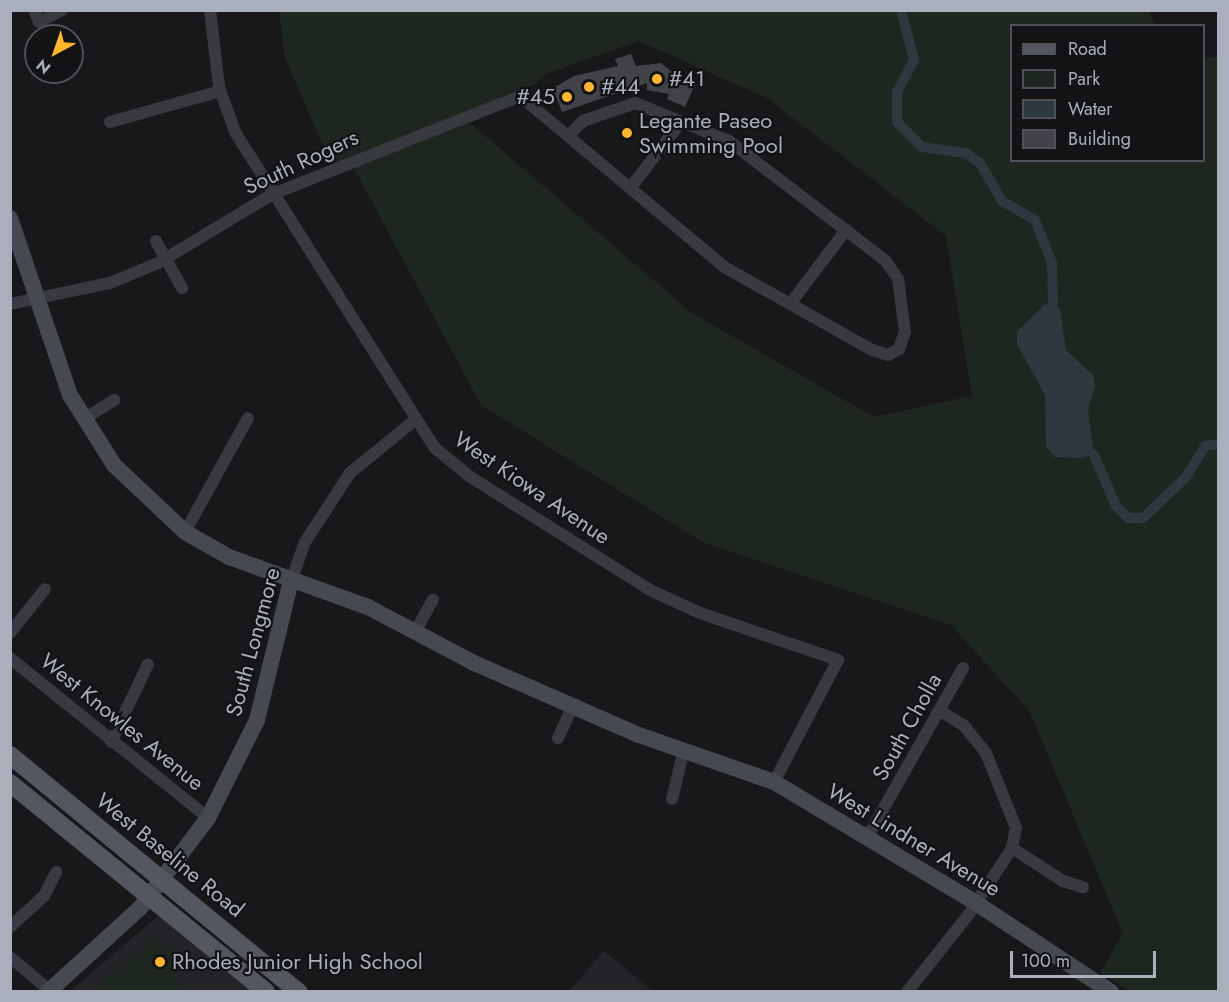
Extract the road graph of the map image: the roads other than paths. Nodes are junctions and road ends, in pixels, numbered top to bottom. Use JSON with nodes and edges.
{"nodes":[{"id":1,"x":63,"y":10,"type":"edge"},
{"id":2,"x":210,"y":10,"type":"edge"},
{"id":3,"x":37,"y":16,"type":"edge"},
{"id":4,"x":220,"y":91,"type":"junction"},
{"id":5,"x":110,"y":122,"type":"dead end"},
{"id":6,"x":681,"y":122,"type":"junction"},
{"id":7,"x":570,"y":134,"type":"junction"},
{"id":8,"x":631,"y":187,"type":"junction"},
{"id":9,"x":273,"y":194,"type":"junction"},
{"id":10,"x":10,"y":218,"type":"edge"},
{"id":11,"x":846,"y":230,"type":"junction"},
{"id":12,"x":156,"y":241,"type":"dead end"},
{"id":13,"x":165,"y":259,"type":"junction"},
{"id":14,"x":182,"y":288,"type":"dead end"},
{"id":15,"x":39,"y":298,"type":"junction"},
{"id":16,"x":10,"y":304,"type":"edge"},
{"id":17,"x":790,"y":304,"type":"junction"},
{"id":18,"x":114,"y":400,"type":"dead end"},
{"id":19,"x":248,"y":418,"type":"dead end"},
{"id":20,"x":84,"y":419,"type":"junction"},
{"id":21,"x":415,"y":420,"type":"junction"},
{"id":22,"x":185,"y":531,"type":"junction"},
{"id":23,"x":291,"y":581,"type":"junction"},
{"id":24,"x":45,"y":589,"type":"dead end"},
{"id":25,"x":433,"y":600,"type":"dead end"},
{"id":26,"x":415,"y":632,"type":"junction"},
{"id":27,"x":10,"y":633,"type":"edge"},
{"id":28,"x":10,"y":658,"type":"edge"},
{"id":29,"x":148,"y":664,"type":"dead end"},
{"id":30,"x":963,"y":668,"type":"dead end"},
{"id":31,"x":573,"y":706,"type":"junction"},
{"id":32,"x":941,"y":711,"type":"junction"},
{"id":33,"x":558,"y":738,"type":"dead end"},
{"id":34,"x":111,"y":742,"type":"junction"},
{"id":35,"x":684,"y":749,"type":"junction"},
{"id":36,"x":10,"y":755,"type":"edge"},
{"id":37,"x":774,"y":782,"type":"junction"},
{"id":38,"x":10,"y":783,"type":"edge"},
{"id":39,"x":672,"y":799,"type":"dead end"},
{"id":40,"x":208,"y":818,"type":"junction"},
{"id":41,"x":868,"y":836,"type":"junction"},
{"id":42,"x":1012,"y":848,"type":"junction"},
{"id":43,"x":56,"y":872,"type":"dead end"},
{"id":44,"x":163,"y":880,"type":"junction"},
{"id":45,"x":1083,"y":887,"type":"dead end"},
{"id":46,"x":150,"y":897,"type":"junction"},
{"id":47,"x":976,"y":903,"type":"junction"},
{"id":48,"x":10,"y":927,"type":"edge"},
{"id":49,"x":10,"y":957,"type":"edge"},
{"id":50,"x":48,"y":991,"type":"edge"},
{"id":51,"x":266,"y":992,"type":"edge"},
{"id":52,"x":299,"y":992,"type":"edge"},
{"id":53,"x":907,"y":992,"type":"edge"},
{"id":54,"x":1111,"y":992,"type":"edge"}],
"edges":[{"from":1,"to":3,"type":"street"},
{"from":2,"to":4,"type":"street","name":"West Kiowa Avenue"},
{"from":4,"to":5,"type":"street"},
{"from":4,"to":9,"type":"street","name":"West Kiowa Avenue"},
{"from":6,"to":7,"type":"street","name":"South Rogers"},
{"from":6,"to":8,"type":"street"},
{"from":6,"to":11,"type":"street","name":"South Rogers"},
{"from":7,"to":8,"type":"street","name":"South Rogers"},
{"from":7,"to":9,"type":"street","name":"South Rogers"},
{"from":8,"to":17,"type":"street","name":"South Rogers"},
{"from":9,"to":13,"type":"street","name":"South Rogers"},
{"from":9,"to":21,"type":"street","name":"West Kiowa Avenue"},
{"from":10,"to":15,"type":"street","name":"West Lindner Avenue"},
{"from":11,"to":17,"type":"street"},
{"from":11,"to":17,"type":"street","name":"South Rogers"},
{"from":12,"to":13,"type":"street"},
{"from":13,"to":14,"type":"street"},
{"from":13,"to":15,"type":"street","name":"South Rogers"},
{"from":15,"to":16,"type":"street","name":"South Rogers"},
{"from":15,"to":20,"type":"street","name":"West Lindner Avenue"},
{"from":18,"to":20,"type":"street"},
{"from":19,"to":22,"type":"street"},
{"from":20,"to":22,"type":"street","name":"West Lindner Avenue"},
{"from":21,"to":23,"type":"street","name":"South Longmore"},
{"from":21,"to":37,"type":"street","name":"West Kiowa Avenue"},
{"from":22,"to":23,"type":"street","name":"West Lindner Avenue"},
{"from":23,"to":26,"type":"street","name":"West Lindner Avenue"},
{"from":23,"to":40,"type":"street","name":"South Longmore"},
{"from":24,"to":27,"type":"street"},
{"from":25,"to":26,"type":"street"},
{"from":26,"to":31,"type":"street","name":"West Lindner Avenue"},
{"from":28,"to":34,"type":"street","name":"West Knowles Avenue"},
{"from":29,"to":34,"type":"street"},
{"from":30,"to":32,"type":"street","name":"South Cholla"},
{"from":31,"to":33,"type":"street"},
{"from":31,"to":35,"type":"street","name":"West Lindner Avenue"},
{"from":32,"to":41,"type":"street","name":"South Cholla"},
{"from":32,"to":42,"type":"street"},
{"from":34,"to":40,"type":"street","name":"West Knowles Avenue"},
{"from":35,"to":37,"type":"street","name":"West Lindner Avenue"},
{"from":35,"to":39,"type":"street"},
{"from":36,"to":44,"type":"main road","name":"West Baseline Road"},
{"from":37,"to":41,"type":"street","name":"West Lindner Avenue"},
{"from":38,"to":46,"type":"main road","name":"West Baseline Road"},
{"from":40,"to":44,"type":"street","name":"South Longmore"},
{"from":41,"to":47,"type":"street","name":"West Lindner Avenue"},
{"from":42,"to":45,"type":"street"},
{"from":42,"to":47,"type":"street"},
{"from":43,"to":48,"type":"street"},
{"from":44,"to":46,"type":"street","name":"South Longmore"},
{"from":44,"to":52,"type":"main road","name":"West Baseline Road"},
{"from":46,"to":50,"type":"street","name":"South Longmore"},
{"from":46,"to":51,"type":"main road","name":"West Baseline Road"},
{"from":47,"to":53,"type":"street"},
{"from":47,"to":54,"type":"street","name":"West Lindner Avenue"},
{"from":49,"to":50,"type":"street"}]}
